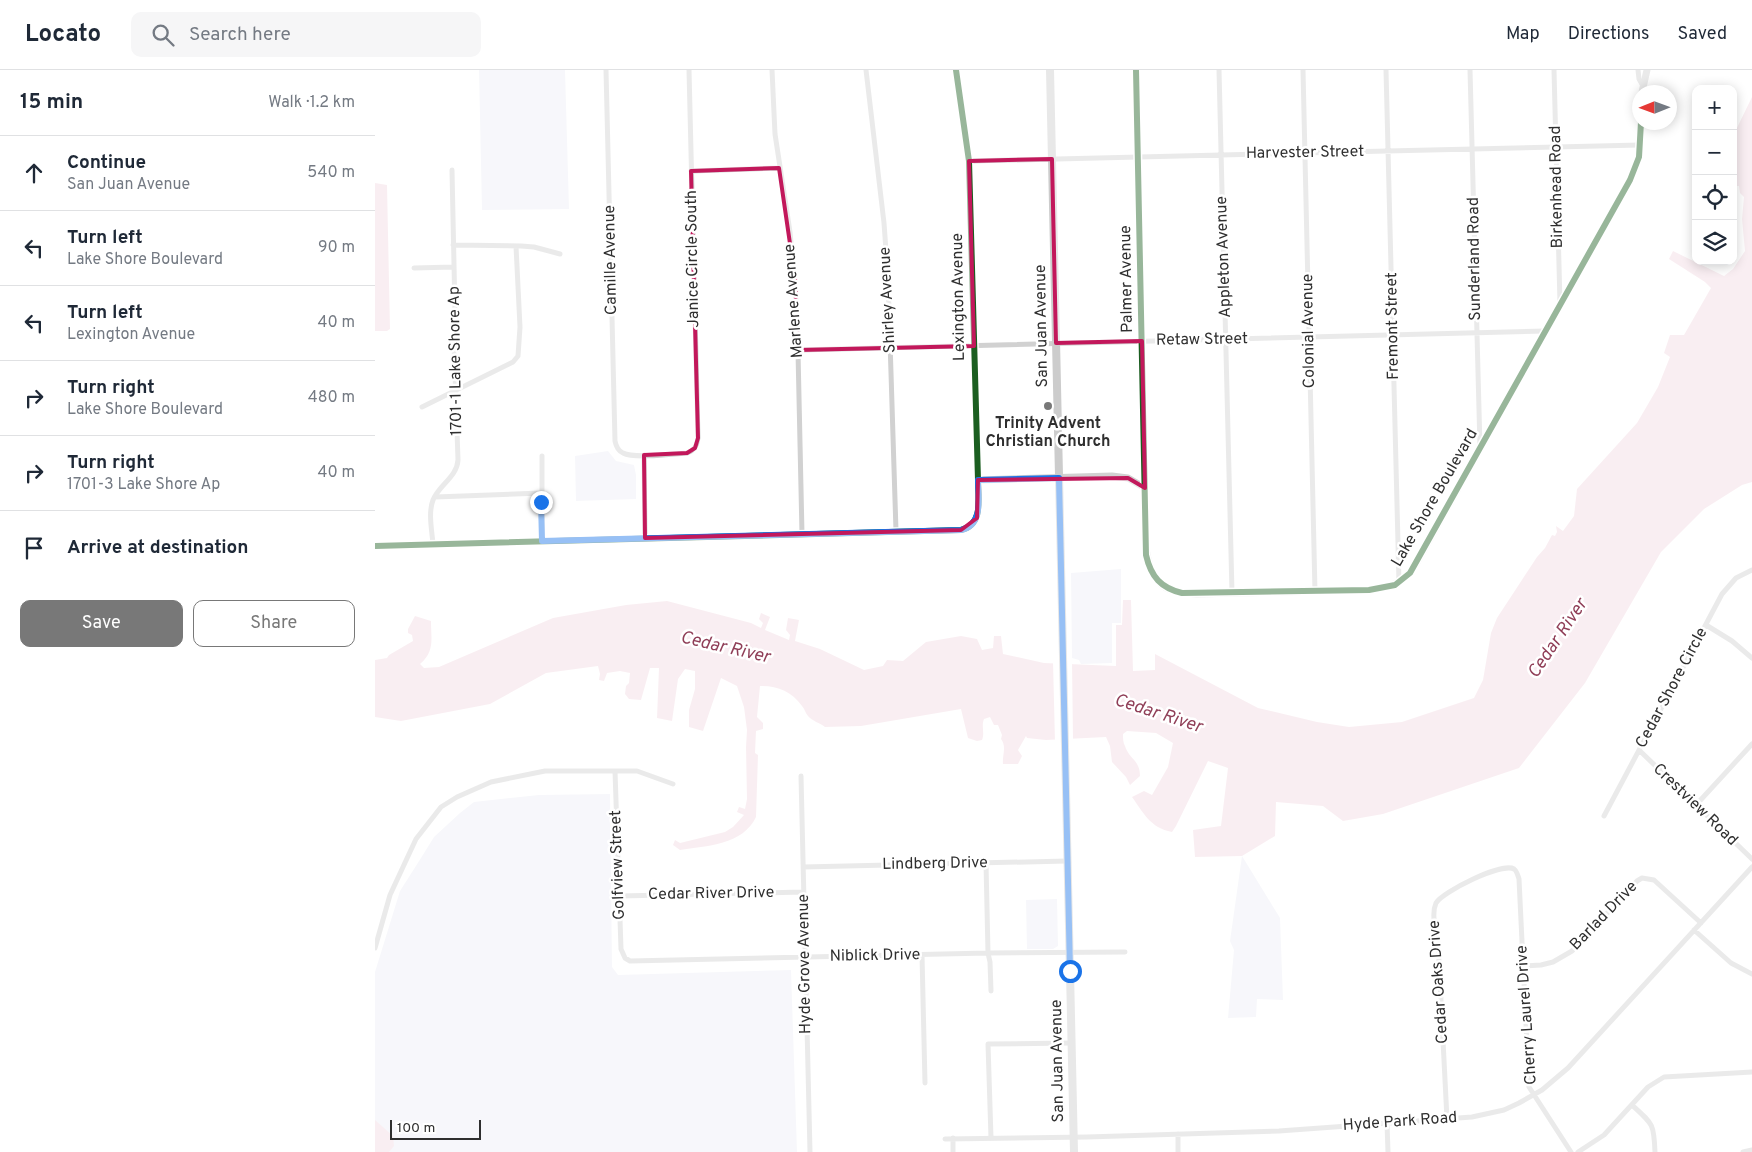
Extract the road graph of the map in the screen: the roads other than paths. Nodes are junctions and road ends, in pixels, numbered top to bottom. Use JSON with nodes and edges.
{"nodes":[{"id":1,"x":606,"y":70,"type":"edge"},
{"id":2,"x":689,"y":70,"type":"edge"},
{"id":3,"x":772,"y":70,"type":"edge"},
{"id":4,"x":867,"y":70,"type":"edge"},
{"id":5,"x":955,"y":70,"type":"edge"},
{"id":6,"x":1049,"y":70,"type":"edge"},
{"id":7,"x":1136,"y":70,"type":"edge"},
{"id":8,"x":1219,"y":70,"type":"edge"},
{"id":9,"x":1303,"y":70,"type":"edge"},
{"id":10,"x":1386,"y":70,"type":"edge"},
{"id":11,"x":1470,"y":70,"type":"edge"},
{"id":12,"x":1554,"y":70,"type":"edge"},
{"id":13,"x":1638,"y":70,"type":"edge"},
{"id":14,"x":1647,"y":70,"type":"edge"},
{"id":15,"x":1641,"y":85,"type":"edge"},
{"id":16,"x":1644,"y":85,"type":"edge"},
{"id":17,"x":1641,"y":130,"type":"edge"},
{"id":18,"x":1641,"y":145,"type":"junction"},
{"id":19,"x":1556,"y":147,"type":"junction"},
{"id":20,"x":1472,"y":149,"type":"junction"},
{"id":21,"x":1388,"y":151,"type":"junction"},
{"id":22,"x":1305,"y":153,"type":"junction"},
{"id":23,"x":1221,"y":155,"type":"junction"},
{"id":24,"x":1138,"y":157,"type":"junction"},
{"id":25,"x":1051,"y":159,"type":"junction"},
{"id":26,"x":969,"y":161,"type":"junction"},
{"id":27,"x":779,"y":168,"type":"junction"},
{"id":28,"x":451,"y":170,"type":"dead end"},
{"id":29,"x":691,"y":171,"type":"junction"},
{"id":30,"x":453,"y":245,"type":"junction"},
{"id":31,"x":517,"y":246,"type":"junction"},
{"id":32,"x":560,"y":254,"type":"dead end"},
{"id":33,"x":454,"y":266,"type":"junction"},
{"id":34,"x":414,"y":268,"type":"dead end"},
{"id":35,"x":1560,"y":304,"type":"junction"},
{"id":36,"x":1545,"y":331,"type":"junction"},
{"id":37,"x":1477,"y":333,"type":"junction"},
{"id":38,"x":1393,"y":335,"type":"junction"},
{"id":39,"x":1309,"y":337,"type":"junction"},
{"id":40,"x":1226,"y":339,"type":"junction"},
{"id":41,"x":1142,"y":341,"type":"junction"},
{"id":42,"x":1055,"y":344,"type":"junction"},
{"id":43,"x":974,"y":346,"type":"junction"},
{"id":44,"x":891,"y":348,"type":"junction"},
{"id":45,"x":798,"y":350,"type":"junction"},
{"id":46,"x":455,"y":390,"type":"junction"},
{"id":47,"x":422,"y":406,"type":"dead end"},
{"id":48,"x":1480,"y":448,"type":"junction"},
{"id":49,"x":542,"y":456,"type":"dead end"},
{"id":50,"x":643,"y":456,"type":"junction"},
{"id":51,"x":1059,"y":478,"type":"junction"},
{"id":52,"x":978,"y":480,"type":"junction"},
{"id":53,"x":1145,"y":488,"type":"junction"},
{"id":54,"x":541,"y":493,"type":"junction"},
{"id":55,"x":435,"y":497,"type":"junction"},
{"id":56,"x":896,"y":532,"type":"junction"},
{"id":57,"x":802,"y":534,"type":"junction"},
{"id":58,"x":645,"y":538,"type":"junction"},
{"id":59,"x":542,"y":541,"type":"junction"},
{"id":60,"x":433,"y":544,"type":"junction"},
{"id":61,"x":375,"y":546,"type":"edge"},
{"id":62,"x":1752,"y":570,"type":"edge"},
{"id":63,"x":1399,"y":583,"type":"junction"},
{"id":64,"x":1315,"y":592,"type":"junction"},
{"id":65,"x":1231,"y":593,"type":"junction"},
{"id":66,"x":1706,"y":626,"type":"junction"},
{"id":67,"x":1752,"y":658,"type":"edge"},
{"id":68,"x":1752,"y":744,"type":"edge"},
{"id":69,"x":1639,"y":750,"type":"junction"},
{"id":70,"x":615,"y":771,"type":"junction"},
{"id":71,"x":801,"y":776,"type":"dead end"},
{"id":72,"x":673,"y":784,"type":"dead end"},
{"id":73,"x":1696,"y":805,"type":"junction"},
{"id":74,"x":1604,"y":816,"type":"dead end"},
{"id":75,"x":1752,"y":859,"type":"edge"},
{"id":76,"x":1067,"y":861,"type":"junction"},
{"id":77,"x":986,"y":863,"type":"junction"},
{"id":78,"x":803,"y":867,"type":"junction"},
{"id":79,"x":1752,"y":867,"type":"edge"},
{"id":80,"x":1513,"y":869,"type":"joint"},
{"id":81,"x":803,"y":892,"type":"junction"},
{"id":82,"x":619,"y":896,"type":"junction"},
{"id":83,"x":1701,"y":923,"type":"junction"},
{"id":84,"x":1694,"y":930,"type":"junction"},
{"id":85,"x":375,"y":948,"type":"edge"},
{"id":86,"x":1125,"y":952,"type":"dead end"},
{"id":87,"x":988,"y":953,"type":"junction"},
{"id":88,"x":1069,"y":953,"type":"junction"},
{"id":89,"x":922,"y":954,"type":"junction"},
{"id":90,"x":625,"y":958,"type":"joint"},
{"id":91,"x":804,"y":958,"type":"junction"},
{"id":92,"x":1523,"y":966,"type":"junction"},
{"id":93,"x":1752,"y":974,"type":"edge"},
{"id":94,"x":991,"y":991,"type":"dead end"},
{"id":95,"x":1071,"y":1043,"type":"junction"},
{"id":96,"x":1752,"y":1072,"type":"edge"},
{"id":97,"x":925,"y":1083,"type":"dead end"},
{"id":98,"x":1534,"y":1095,"type":"junction"},
{"id":99,"x":1632,"y":1105,"type":"junction"},
{"id":100,"x":1447,"y":1119,"type":"junction"},
{"id":101,"x":1387,"y":1123,"type":"junction"},
{"id":102,"x":1178,"y":1134,"type":"junction"},
{"id":103,"x":1074,"y":1137,"type":"junction"},
{"id":104,"x":953,"y":1138,"type":"junction"},
{"id":105,"x":991,"y":1138,"type":"junction"},
{"id":106,"x":945,"y":1139,"type":"dead end"},
{"id":107,"x":1752,"y":1150,"type":"edge"},
{"id":108,"x":810,"y":1152,"type":"edge"},
{"id":109,"x":953,"y":1152,"type":"edge"},
{"id":110,"x":1074,"y":1152,"type":"edge"},
{"id":111,"x":1178,"y":1152,"type":"edge"},
{"id":112,"x":1388,"y":1152,"type":"edge"},
{"id":113,"x":1571,"y":1152,"type":"edge"},
{"id":114,"x":1578,"y":1152,"type":"edge"},
{"id":115,"x":1655,"y":1152,"type":"edge"},
{"id":116,"x":1743,"y":1152,"type":"edge"}],
"edges":[{"from":1,"to":50,"type":"street","name":"Camille Avenue"},
{"from":2,"to":29,"type":"street","name":"Janice Circle South"},
{"from":3,"to":27,"type":"street","name":"Marlene Avenue"},
{"from":4,"to":44,"type":"street","name":"Shirley Avenue"},
{"from":5,"to":26,"type":"street","name":"Lexington Avenue"},
{"from":6,"to":25,"type":"main road","name":"San Juan Avenue"},
{"from":7,"to":24,"type":"street","name":"Palmer Avenue"},
{"from":8,"to":23,"type":"street","name":"Appleton Avenue"},
{"from":9,"to":22,"type":"street","name":"Colonial Avenue"},
{"from":10,"to":21,"type":"street","name":"Fremont Street"},
{"from":11,"to":20,"type":"street","name":"Sunderland Road"},
{"from":12,"to":19,"type":"street","name":"Birkenhead Road"},
{"from":13,"to":15,"type":"street"},
{"from":14,"to":16,"type":"street"},
{"from":17,"to":18,"type":"street","name":"Lake Shore Boulevard"},
{"from":18,"to":19,"type":"street","name":"Harvester Street"},
{"from":18,"to":35,"type":"street","name":"Lake Shore Boulevard"},
{"from":19,"to":20,"type":"street","name":"Harvester Street"},
{"from":19,"to":35,"type":"street","name":"Birkenhead Road"},
{"from":20,"to":21,"type":"street","name":"Harvester Street"},
{"from":20,"to":37,"type":"street","name":"Sunderland Road"},
{"from":21,"to":22,"type":"street","name":"Harvester Street"},
{"from":21,"to":38,"type":"street","name":"Fremont Street"},
{"from":22,"to":23,"type":"street","name":"Harvester Street"},
{"from":22,"to":39,"type":"street","name":"Colonial Avenue"},
{"from":23,"to":24,"type":"street","name":"Harvester Street"},
{"from":23,"to":40,"type":"street","name":"Appleton Avenue"},
{"from":24,"to":25,"type":"street","name":"Harvester Street"},
{"from":24,"to":41,"type":"street","name":"Palmer Avenue"},
{"from":25,"to":26,"type":"street","name":"Harvester Street"},
{"from":25,"to":42,"type":"main road","name":"San Juan Avenue"},
{"from":26,"to":43,"type":"street","name":"Lexington Avenue"},
{"from":27,"to":29,"type":"street"},
{"from":27,"to":45,"type":"street","name":"Marlene Avenue"},
{"from":28,"to":30,"type":"street","name":"1701-1 Lake Shore Ap"},
{"from":29,"to":50,"type":"street","name":"Janice Circle South"},
{"from":30,"to":31,"type":"street"},
{"from":30,"to":33,"type":"street","name":"1701-1 Lake Shore Ap"},
{"from":31,"to":32,"type":"street"},
{"from":31,"to":46,"type":"street"},
{"from":33,"to":34,"type":"street"},
{"from":33,"to":46,"type":"street","name":"1701-1 Lake Shore Ap"},
{"from":35,"to":36,"type":"street","name":"Lake Shore Boulevard"},
{"from":36,"to":37,"type":"street","name":"Retaw Street"},
{"from":36,"to":48,"type":"street","name":"Lake Shore Boulevard"},
{"from":37,"to":38,"type":"street","name":"Retaw Street"},
{"from":37,"to":48,"type":"street","name":"Sunderland Road"},
{"from":38,"to":39,"type":"street","name":"Retaw Street"},
{"from":38,"to":63,"type":"street","name":"Fremont Street"},
{"from":39,"to":40,"type":"street","name":"Retaw Street"},
{"from":39,"to":64,"type":"street","name":"Colonial Avenue"},
{"from":40,"to":41,"type":"street","name":"Retaw Street"},
{"from":40,"to":65,"type":"street","name":"Appleton Avenue"},
{"from":41,"to":42,"type":"street","name":"Retaw Street"},
{"from":41,"to":53,"type":"street","name":"Palmer Avenue"},
{"from":42,"to":43,"type":"street","name":"Retaw Street"},
{"from":42,"to":51,"type":"main road","name":"San Juan Avenue"},
{"from":43,"to":44,"type":"street","name":"Retaw Street"},
{"from":43,"to":52,"type":"street","name":"Lexington Avenue"},
{"from":44,"to":45,"type":"street","name":"Retaw Street"},
{"from":44,"to":56,"type":"street","name":"Shirley Avenue"},
{"from":45,"to":57,"type":"street","name":"Marlene Avenue"},
{"from":46,"to":47,"type":"street"},
{"from":46,"to":55,"type":"street","name":"1701-1 Lake Shore Ap"},
{"from":48,"to":63,"type":"street","name":"Lake Shore Boulevard"},
{"from":49,"to":54,"type":"street"},
{"from":50,"to":58,"type":"street"},
{"from":51,"to":52,"type":"street"},
{"from":51,"to":53,"type":"street"},
{"from":51,"to":76,"type":"main road","name":"San Juan Avenue"},
{"from":52,"to":56,"type":"street","name":"Lexington Avenue"},
{"from":53,"to":65,"type":"street","name":"Lake Shore Boulevard"},
{"from":54,"to":55,"type":"street"},
{"from":54,"to":59,"type":"street"},
{"from":55,"to":60,"type":"street","name":"1701-1 Lake Shore Ap"},
{"from":56,"to":57,"type":"street"},
{"from":57,"to":58,"type":"street"},
{"from":58,"to":59,"type":"street"},
{"from":59,"to":60,"type":"street"},
{"from":60,"to":61,"type":"street"},
{"from":62,"to":66,"type":"street","name":"Cedar Shore Circle"},
{"from":63,"to":64,"type":"street","name":"Lake Shore Boulevard"},
{"from":64,"to":65,"type":"street","name":"Lake Shore Boulevard"},
{"from":66,"to":67,"type":"street"},
{"from":66,"to":69,"type":"street","name":"Cedar Shore Circle"},
{"from":68,"to":73,"type":"street"},
{"from":69,"to":73,"type":"street","name":"Crestview Road"},
{"from":69,"to":74,"type":"street","name":"Cedar Shore Circle"},
{"from":70,"to":72,"type":"street"},
{"from":70,"to":82,"type":"street","name":"Golfview Street"},
{"from":70,"to":85,"type":"street"},
{"from":71,"to":78,"type":"street","name":"Hyde Grove Avenue"},
{"from":73,"to":75,"type":"street","name":"Crestview Road"},
{"from":76,"to":77,"type":"street","name":"Lindberg Drive"},
{"from":76,"to":88,"type":"main road","name":"San Juan Avenue"},
{"from":77,"to":78,"type":"street","name":"Lindberg Drive"},
{"from":77,"to":87,"type":"street"},
{"from":78,"to":81,"type":"street","name":"Hyde Grove Avenue"},
{"from":79,"to":83,"type":"street","name":"Hyde Park Road"},
{"from":80,"to":92,"type":"street","name":"Cherry Laurel Drive"},
{"from":80,"to":100,"type":"street","name":"Cedar Oaks Drive"},
{"from":81,"to":82,"type":"street","name":"Cedar River Drive"},
{"from":81,"to":91,"type":"street","name":"Hyde Grove Avenue"},
{"from":82,"to":90,"type":"street","name":"Golfview Street"},
{"from":83,"to":84,"type":"street","name":"Hyde Park Road"},
{"from":83,"to":92,"type":"street","name":"Barlad Drive"},
{"from":84,"to":93,"type":"street"},
{"from":84,"to":98,"type":"street","name":"Hyde Park Road"},
{"from":86,"to":88,"type":"street","name":"Niblick Drive"},
{"from":87,"to":88,"type":"street","name":"Niblick Drive"},
{"from":87,"to":89,"type":"street","name":"Niblick Drive"},
{"from":87,"to":94,"type":"street"},
{"from":88,"to":95,"type":"main road","name":"San Juan Avenue"},
{"from":89,"to":91,"type":"street","name":"Niblick Drive"},
{"from":89,"to":97,"type":"street"},
{"from":90,"to":91,"type":"street","name":"Niblick Drive"},
{"from":91,"to":108,"type":"street","name":"Hyde Grove Avenue"},
{"from":92,"to":98,"type":"street","name":"Cherry Laurel Drive"},
{"from":95,"to":103,"type":"main road","name":"San Juan Avenue"},
{"from":95,"to":105,"type":"street"},
{"from":96,"to":99,"type":"street"},
{"from":98,"to":100,"type":"street","name":"Hyde Park Road"},
{"from":98,"to":113,"type":"street","name":"Cherry Laurel Drive"},
{"from":99,"to":114,"type":"street"},
{"from":99,"to":115,"type":"street"},
{"from":100,"to":101,"type":"street","name":"Hyde Park Road"},
{"from":101,"to":102,"type":"street","name":"Hyde Park Road"},
{"from":101,"to":112,"type":"street"},
{"from":102,"to":103,"type":"street","name":"Hyde Park Road"},
{"from":102,"to":111,"type":"street"},
{"from":103,"to":105,"type":"street","name":"Hyde Park Road"},
{"from":103,"to":110,"type":"main road","name":"San Juan Avenue"},
{"from":104,"to":105,"type":"street","name":"Hyde Park Road"},
{"from":104,"to":106,"type":"street","name":"Hyde Park Road"},
{"from":104,"to":109,"type":"street"},
{"from":107,"to":116,"type":"street"}]}
